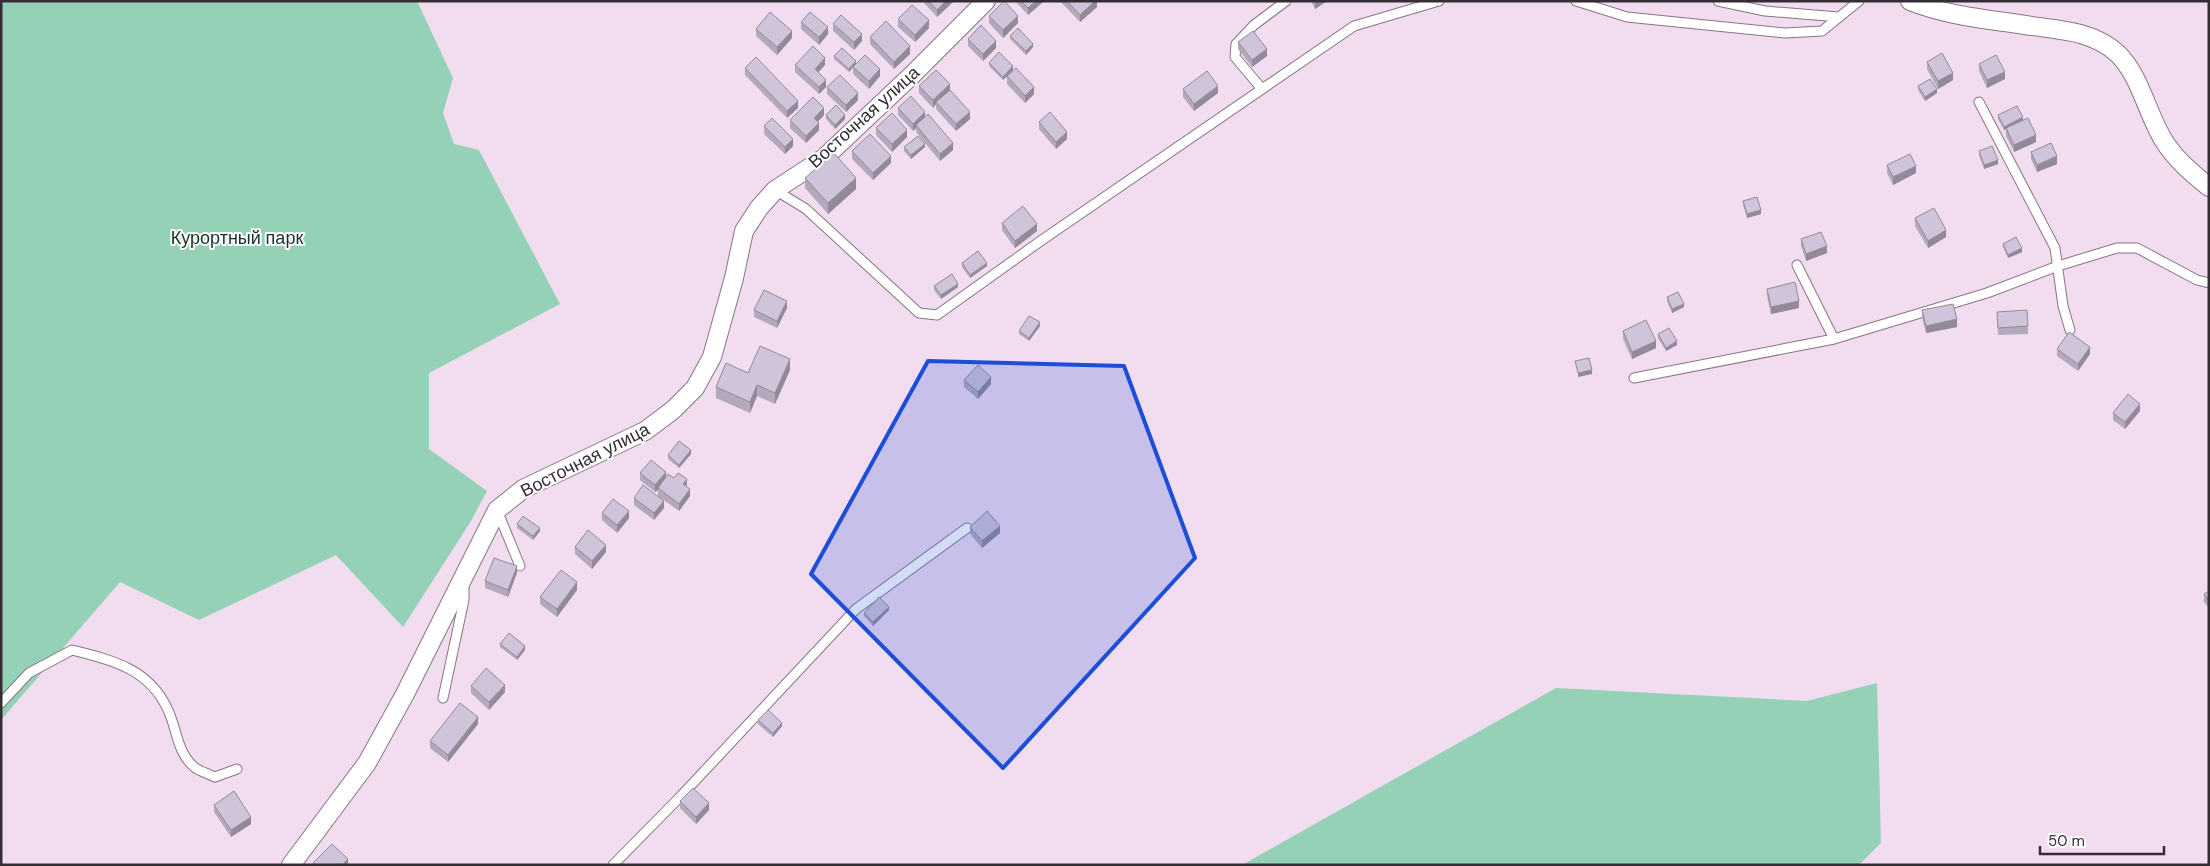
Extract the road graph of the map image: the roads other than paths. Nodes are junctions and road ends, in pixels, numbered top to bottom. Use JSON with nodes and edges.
{"nodes":[{"id":1,"x":986,"y":1,"type":"edge"},
{"id":2,"x":1286,"y":1,"type":"edge"},
{"id":3,"x":1439,"y":1,"type":"edge"},
{"id":4,"x":1576,"y":1,"type":"edge"},
{"id":5,"x":1718,"y":1,"type":"edge"},
{"id":6,"x":1860,"y":1,"type":"edge"},
{"id":7,"x":1910,"y":1,"type":"edge"},
{"id":8,"x":1839,"y":17,"type":"junction"},
{"id":9,"x":1262,"y":89,"type":"junction"},
{"id":10,"x":1979,"y":102,"type":"dead end"},
{"id":11,"x":2209,"y":187,"type":"edge"},
{"id":12,"x":775,"y":190,"type":"junction"},
{"id":13,"x":1797,"y":265,"type":"dead end"},
{"id":14,"x":2058,"y":266,"type":"junction"},
{"id":15,"x":2209,"y":283,"type":"edge"},
{"id":16,"x":2070,"y":330,"type":"edge"},
{"id":17,"x":1834,"y":340,"type":"junction"},
{"id":18,"x":1634,"y":378,"type":"dead end"},
{"id":19,"x":497,"y":510,"type":"junction"},
{"id":20,"x":967,"y":528,"type":"dead end"},
{"id":21,"x":520,"y":566,"type":"dead end"},
{"id":22,"x":465,"y":572,"type":"junction"},
{"id":23,"x":443,"y":698,"type":"dead end"},
{"id":24,"x":1,"y":703,"type":"edge"},
{"id":25,"x":237,"y":769,"type":"dead end"},
{"id":26,"x":291,"y":865,"type":"edge"},
{"id":27,"x":613,"y":865,"type":"edge"}],
"edges":[{"from":1,"to":12,"type":"street","name":"Восточная улица"},
{"from":2,"to":9,"type":"lane"},
{"from":3,"to":9,"type":"lane"},
{"from":4,"to":8,"type":"lane"},
{"from":5,"to":8,"type":"lane"},
{"from":6,"to":8,"type":"lane"},
{"from":7,"to":11,"type":"street"},
{"from":9,"to":12,"type":"lane"},
{"from":10,"to":14,"type":"lane"},
{"from":12,"to":19,"type":"street","name":"Восточная улица"},
{"from":13,"to":17,"type":"lane"},
{"from":14,"to":15,"type":"lane"},
{"from":14,"to":16,"type":"lane"},
{"from":14,"to":17,"type":"lane"},
{"from":17,"to":18,"type":"lane"},
{"from":19,"to":21,"type":"lane"},
{"from":19,"to":22,"type":"street","name":"Восточная улица"},
{"from":20,"to":27,"type":"lane"},
{"from":22,"to":23,"type":"lane"},
{"from":22,"to":26,"type":"street","name":"Восточная улица"},
{"from":24,"to":25,"type":"lane"}]}
